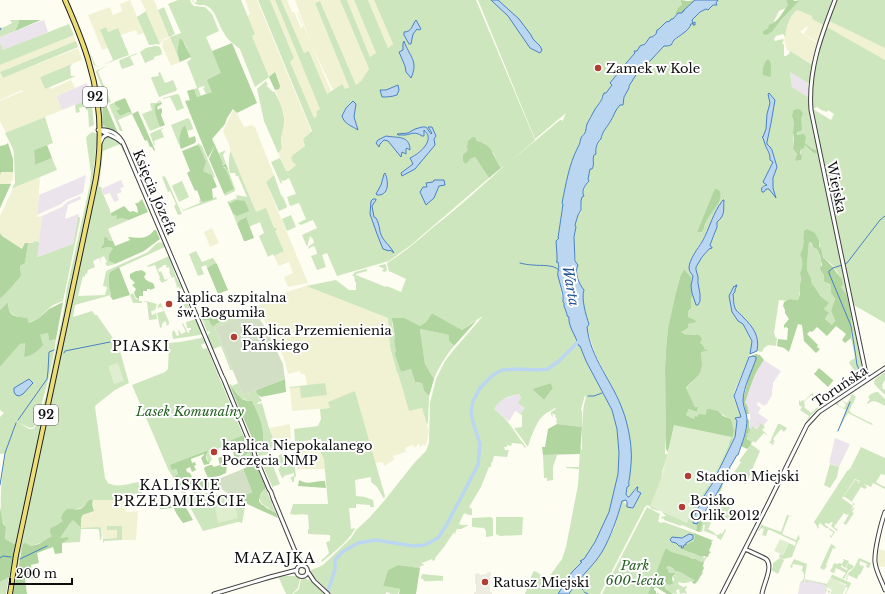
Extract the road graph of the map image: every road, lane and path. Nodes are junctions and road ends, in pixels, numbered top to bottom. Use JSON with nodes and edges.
{"nodes":[{"id":1,"x":64,"y":0,"type":"edge"},
{"id":2,"x":835,"y":0,"type":"edge"},
{"id":3,"x":101,"y":130,"type":"junction"},
{"id":4,"x":108,"y":134,"type":"junction"},
{"id":5,"x":100,"y":143,"type":"junction"},
{"id":6,"x":124,"y":145,"type":"junction"},
{"id":7,"x":92,"y":199,"type":"junction"},
{"id":8,"x":885,"y":368,"type":"edge"},
{"id":9,"x":868,"y":380,"type":"junction"},
{"id":10,"x":885,"y":512,"type":"edge"},
{"id":11,"x":749,"y":541,"type":"junction"},
{"id":12,"x":745,"y":549,"type":"junction"},
{"id":13,"x":297,"y":556,"type":"junction"},
{"id":14,"x":762,"y":557,"type":"junction"},
{"id":15,"x":304,"y":566,"type":"junction"},
{"id":16,"x":298,"y":571,"type":"junction"},
{"id":17,"x":308,"y":572,"type":"junction"},
{"id":18,"x":304,"y":576,"type":"junction"},
{"id":19,"x":314,"y":581,"type":"junction"},
{"id":20,"x":885,"y":590,"type":"edge"},
{"id":21,"x":761,"y":593,"type":"edge"},
{"id":22,"x":9,"y":594,"type":"edge"},
{"id":23,"x":214,"y":594,"type":"edge"},
{"id":24,"x":328,"y":594,"type":"edge"},
{"id":25,"x":722,"y":594,"type":"edge"}],
"edges":[{"from":1,"to":3,"type":"main road","number":"92"},
{"from":1,"to":3,"type":"main road","number":"92"},
{"from":2,"to":9,"type":"street","name":"Wiejska"},
{"from":3,"to":4,"type":"street","name":"Księcia Józefa"},
{"from":3,"to":5,"type":"main road","number":"92"},
{"from":3,"to":6,"type":"street","name":"Księcia Józefa"},
{"from":3,"to":7,"type":"main road","number":"92"},
{"from":4,"to":5,"type":"street"},
{"from":4,"to":6,"type":"street","name":"Księcia Józefa"},
{"from":5,"to":7,"type":"main road","number":"92"},
{"from":6,"to":13,"type":"street","name":"Księcia Józefa"},
{"from":7,"to":22,"type":"main road","number":"92"},
{"from":8,"to":9,"type":"street","name":"Toruńska"},
{"from":9,"to":11,"type":"street","name":"Toruńska"},
{"from":10,"to":20,"type":"street"},
{"from":11,"to":12,"type":"street","name":"Toruńska"},
{"from":11,"to":14,"type":"street"},
{"from":12,"to":14,"type":"street"},
{"from":12,"to":25,"type":"street","name":"Toruńska"},
{"from":13,"to":15,"type":"street"},
{"from":13,"to":16,"type":"street"},
{"from":14,"to":21,"type":"street"},
{"from":15,"to":16,"type":"street"},
{"from":15,"to":17,"type":"street"},
{"from":16,"to":18,"type":"street"},
{"from":16,"to":23,"type":"street"},
{"from":17,"to":18,"type":"street"},
{"from":17,"to":19,"type":"street"},
{"from":18,"to":19,"type":"street"},
{"from":19,"to":24,"type":"street"}]}
